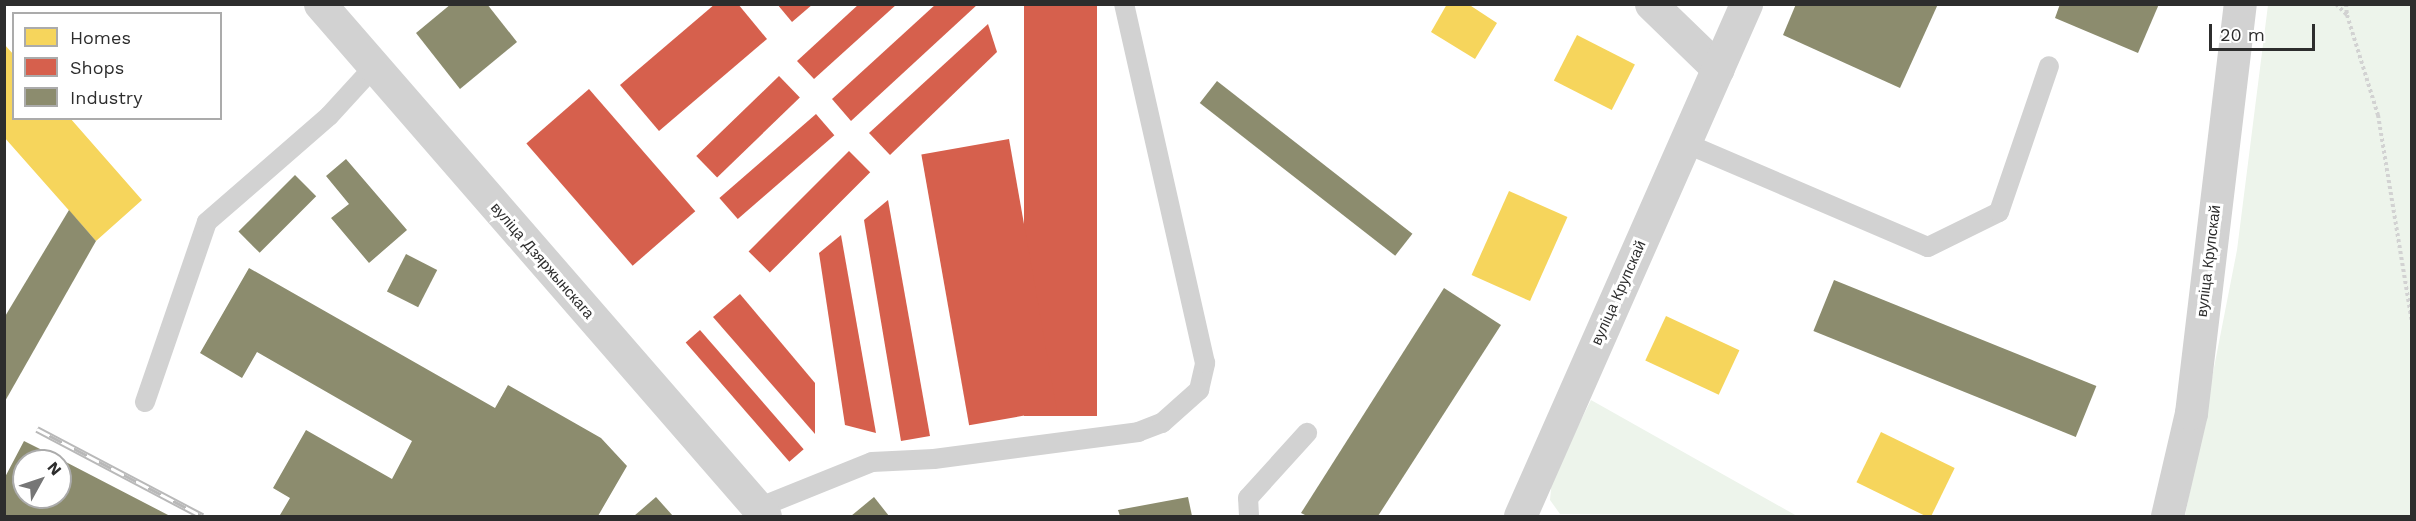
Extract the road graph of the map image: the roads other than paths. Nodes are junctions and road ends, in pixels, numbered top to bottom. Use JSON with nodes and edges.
{"nodes":[{"id":1,"x":320,"y":4,"type":"edge"},
{"id":2,"x":1124,"y":4,"type":"edge"},
{"id":3,"x":1651,"y":4,"type":"edge"},
{"id":4,"x":1746,"y":4,"type":"edge"},
{"id":5,"x":2240,"y":4,"type":"edge"},
{"id":6,"x":2049,"y":66,"type":"dead end"},
{"id":7,"x":373,"y":68,"type":"junction"},
{"id":8,"x":1718,"y":69,"type":"junction"},
{"id":9,"x":1685,"y":143,"type":"junction"},
{"id":10,"x":145,"y":402,"type":"dead end"},
{"id":11,"x":1307,"y":433,"type":"dead end"},
{"id":12,"x":762,"y":512,"type":"edge"},
{"id":13,"x":1249,"y":516,"type":"edge"},
{"id":14,"x":1520,"y":516,"type":"edge"},
{"id":15,"x":2167,"y":516,"type":"edge"}],
"edges":[{"from":1,"to":7,"type":"street","name":"вуліца Дзяржынскага"},
{"from":2,"to":12,"type":"lane"},
{"from":3,"to":8,"type":"street"},
{"from":4,"to":8,"type":"street","name":"вуліца Крупскай"},
{"from":5,"to":15,"type":"street","name":"вуліца Крупскай"},
{"from":6,"to":9,"type":"lane"},
{"from":7,"to":10,"type":"lane"},
{"from":7,"to":12,"type":"street","name":"вуліца Дзяржынскага"},
{"from":8,"to":9,"type":"street","name":"вуліца Крупскай"},
{"from":9,"to":14,"type":"street","name":"вуліца Крупскай"},
{"from":11,"to":13,"type":"lane"}]}
